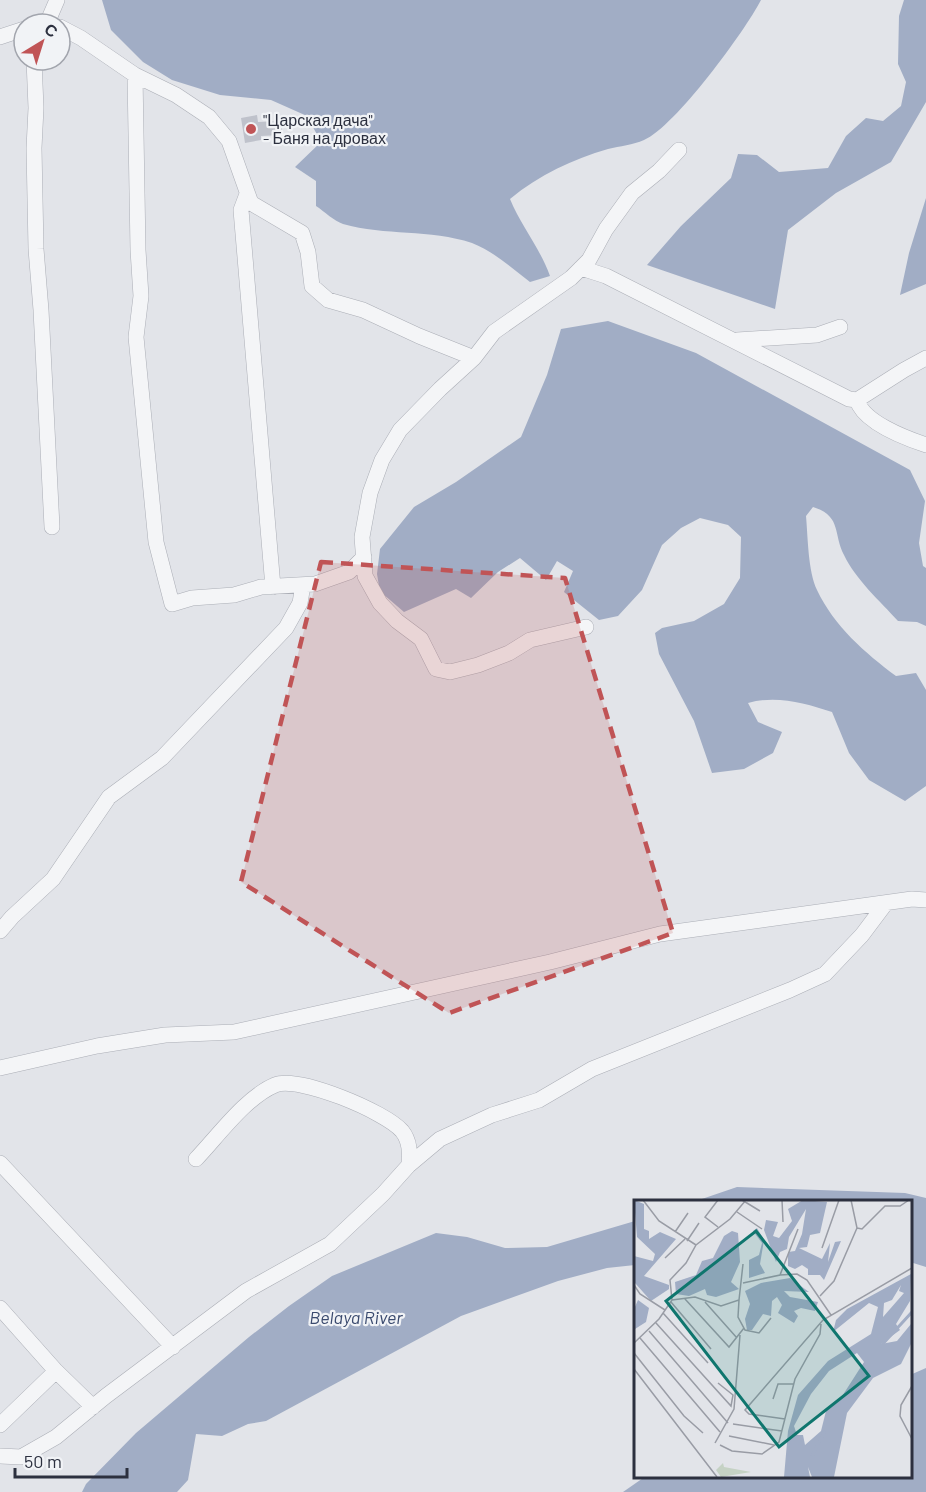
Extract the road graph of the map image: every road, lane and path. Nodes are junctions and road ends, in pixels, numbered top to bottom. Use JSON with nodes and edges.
{"nodes":[{"id":1,"x":72,"y":34,"type":"edge"},
{"id":2,"x":34,"y":72,"type":"edge"},
{"id":3,"x":135,"y":75,"type":"junction"},
{"id":4,"x":679,"y":150,"type":"dead end"},
{"id":5,"x":248,"y":194,"type":"junction"},
{"id":6,"x":581,"y":268,"type":"junction"},
{"id":7,"x":840,"y":327,"type":"dead end"},
{"id":8,"x":734,"y":340,"type":"junction"},
{"id":9,"x":474,"y":358,"type":"junction"},
{"id":10,"x":926,"y":358,"type":"edge"},
{"id":11,"x":857,"y":400,"type":"junction"},
{"id":12,"x":926,"y":445,"type":"edge"},
{"id":13,"x":52,"y":527,"type":"dead end"},
{"id":14,"x":364,"y":557,"type":"junction"},
{"id":15,"x":303,"y":585,"type":"junction"},
{"id":16,"x":273,"y":587,"type":"junction"},
{"id":17,"x":586,"y":627,"type":"dead end"},
{"id":18,"x":926,"y":900,"type":"edge"},
{"id":19,"x":886,"y":903,"type":"junction"},
{"id":20,"x":0,"y":931,"type":"edge"},
{"id":21,"x":0,"y":1068,"type":"edge"},
{"id":22,"x":196,"y":1159,"type":"dead end"},
{"id":23,"x":0,"y":1163,"type":"edge"},
{"id":24,"x":408,"y":1165,"type":"junction"},
{"id":25,"x":0,"y":1308,"type":"edge"},
{"id":26,"x":173,"y":1347,"type":"junction"},
{"id":27,"x":56,"y":1371,"type":"junction"},
{"id":28,"x":93,"y":1407,"type":"junction"},
{"id":29,"x":0,"y":1425,"type":"edge"},
{"id":30,"x":0,"y":1456,"type":"edge"}],
"edges":[{"from":1,"to":3,"type":"lane"},
{"from":2,"to":13,"type":"lane"},
{"from":3,"to":5,"type":"lane"},
{"from":3,"to":16,"type":"lane"},
{"from":4,"to":6,"type":"lane"},
{"from":5,"to":9,"type":"lane"},
{"from":5,"to":16,"type":"lane"},
{"from":6,"to":8,"type":"lane"},
{"from":6,"to":9,"type":"lane"},
{"from":7,"to":8,"type":"lane"},
{"from":8,"to":11,"type":"lane"},
{"from":9,"to":14,"type":"lane"},
{"from":10,"to":11,"type":"lane"},
{"from":11,"to":12,"type":"lane"},
{"from":14,"to":15,"type":"lane"},
{"from":14,"to":17,"type":"lane"},
{"from":15,"to":16,"type":"lane"},
{"from":15,"to":20,"type":"lane"},
{"from":18,"to":19,"type":"lane"},
{"from":19,"to":21,"type":"lane"},
{"from":19,"to":24,"type":"lane"},
{"from":22,"to":24,"type":"lane"},
{"from":23,"to":26,"type":"lane"},
{"from":24,"to":26,"type":"lane"},
{"from":25,"to":27,"type":"lane"},
{"from":26,"to":28,"type":"lane"},
{"from":27,"to":28,"type":"lane"},
{"from":27,"to":29,"type":"lane"},
{"from":28,"to":30,"type":"lane"}]}
